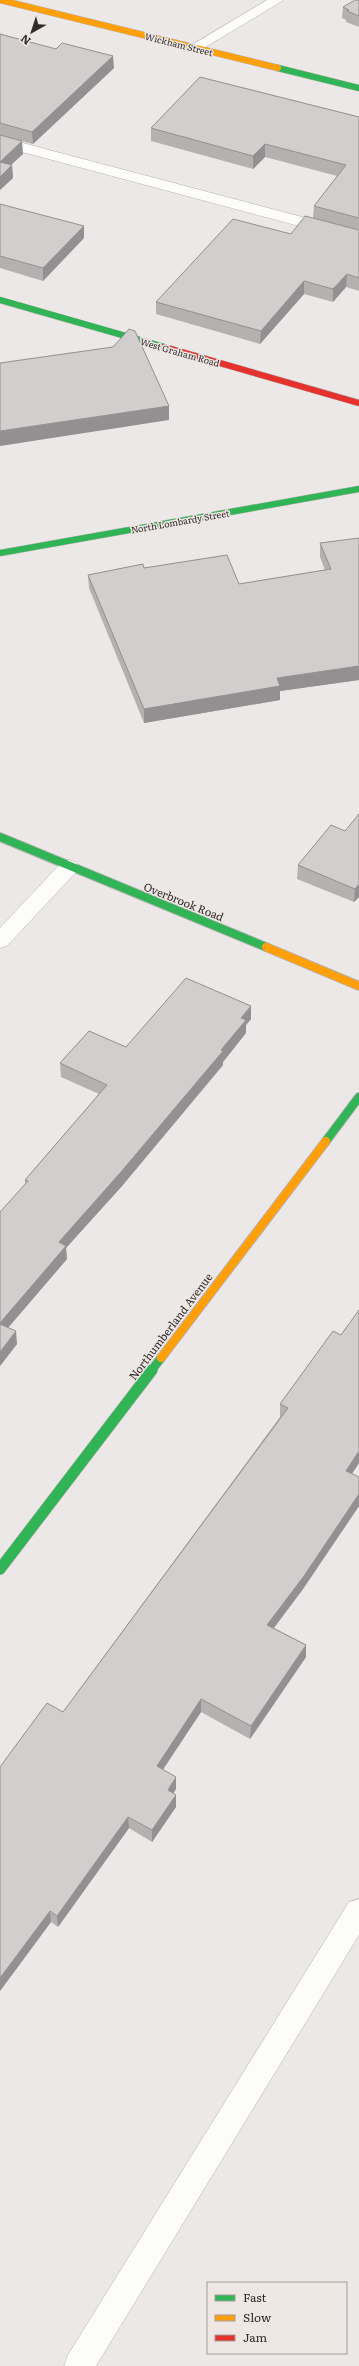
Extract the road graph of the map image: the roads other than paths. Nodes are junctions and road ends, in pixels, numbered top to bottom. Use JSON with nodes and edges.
{"nodes":[{"id":1,"x":0,"y":0,"type":"edge"},
{"id":2,"x":277,"y":0,"type":"edge"},
{"id":3,"x":194,"y":48,"type":"junction"},
{"id":4,"x":359,"y":88,"type":"edge"},
{"id":5,"x":0,"y":141,"type":"edge"},
{"id":6,"x":359,"y":237,"type":"edge"},
{"id":7,"x":0,"y":300,"type":"edge"},
{"id":8,"x":359,"y":403,"type":"edge"},
{"id":9,"x":359,"y":489,"type":"edge"},
{"id":10,"x":0,"y":553,"type":"edge"},
{"id":11,"x":0,"y":837,"type":"edge"},
{"id":12,"x":69,"y":866,"type":"junction"},
{"id":13,"x":0,"y":941,"type":"edge"},
{"id":14,"x":359,"y":986,"type":"edge"},
{"id":15,"x":359,"y":1097,"type":"edge"},
{"id":16,"x":0,"y":1569,"type":"edge"},
{"id":17,"x":359,"y":1911,"type":"edge"},
{"id":18,"x":79,"y":2366,"type":"edge"}],
"edges":[{"from":1,"to":3,"type":"street","name":"Wickham Street"},
{"from":2,"to":3,"type":"street"},
{"from":3,"to":4,"type":"street","name":"Wickham Street"},
{"from":5,"to":6,"type":"street"},
{"from":7,"to":8,"type":"street","name":"West Graham Road"},
{"from":9,"to":10,"type":"street","name":"North Lombardy Street"},
{"from":11,"to":12,"type":"street","name":"Overbrook Road"},
{"from":12,"to":13,"type":"street"},
{"from":12,"to":14,"type":"street","name":"Overbrook Road"},
{"from":15,"to":16,"type":"street","name":"Northumberland Avenue"},
{"from":17,"to":18,"type":"street"}]}
